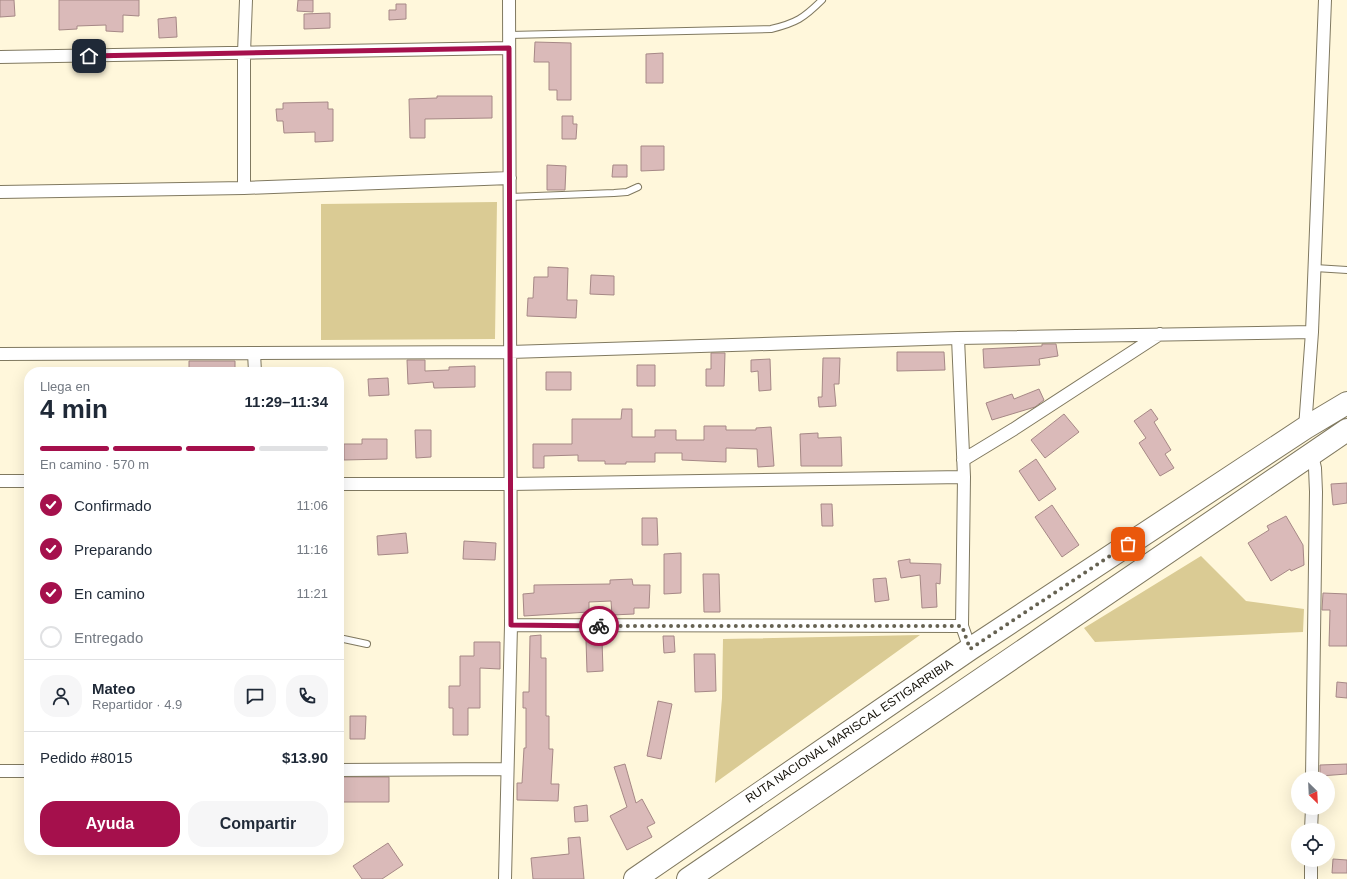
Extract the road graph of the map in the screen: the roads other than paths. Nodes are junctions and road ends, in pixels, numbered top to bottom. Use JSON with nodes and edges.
{"nodes":[{"id":1,"x":246,"y":0,"type":"edge"},
{"id":2,"x":509,"y":0,"type":"edge"},
{"id":3,"x":822,"y":0,"type":"edge"},
{"id":4,"x":1325,"y":0,"type":"edge"},
{"id":5,"x":509,"y":35,"type":"junction"},
{"id":6,"x":509,"y":48,"type":"junction"},
{"id":7,"x":244,"y":53,"type":"junction"},
{"id":8,"x":0,"y":57,"type":"edge"},
{"id":9,"x":510,"y":178,"type":"junction"},
{"id":10,"x":638,"y":187,"type":"dead end"},
{"id":11,"x":244,"y":188,"type":"junction"},
{"id":12,"x":0,"y":192,"type":"edge"},
{"id":13,"x":510,"y":197,"type":"junction"},
{"id":14,"x":1315,"y":268,"type":"junction"},
{"id":15,"x":1347,"y":270,"type":"edge"},
{"id":16,"x":1312,"y":332,"type":"junction"},
{"id":17,"x":1160,"y":334,"type":"junction"},
{"id":18,"x":958,"y":338,"type":"junction"},
{"id":19,"x":510,"y":352,"type":"junction"},
{"id":20,"x":254,"y":353,"type":"junction"},
{"id":21,"x":0,"y":354,"type":"edge"},
{"id":22,"x":254,"y":367,"type":"edge"},
{"id":23,"x":1347,"y":404,"type":"edge"},
{"id":24,"x":1305,"y":428,"type":"junction"},
{"id":25,"x":1347,"y":430,"type":"edge"},
{"id":26,"x":1312,"y":455,"type":"junction"},
{"id":27,"x":963,"y":460,"type":"junction"},
{"id":28,"x":964,"y":477,"type":"junction"},
{"id":29,"x":0,"y":480,"type":"edge"},
{"id":30,"x":24,"y":481,"type":"edge"},
{"id":31,"x":344,"y":484,"type":"edge"},
{"id":32,"x":510,"y":484,"type":"junction"},
{"id":33,"x":511,"y":625,"type":"junction"},
{"id":34,"x":962,"y":626,"type":"junction"},
{"id":35,"x":344,"y":639,"type":"edge"},
{"id":36,"x":367,"y":644,"type":"dead end"},
{"id":37,"x":970,"y":649,"type":"junction"},
{"id":38,"x":507,"y":769,"type":"junction"},
{"id":39,"x":344,"y":770,"type":"edge"},
{"id":40,"x":0,"y":771,"type":"edge"},
{"id":41,"x":24,"y":771,"type":"edge"},
{"id":42,"x":1312,"y":771,"type":"edge"},
{"id":43,"x":1311,"y":867,"type":"edge"},
{"id":44,"x":505,"y":879,"type":"edge"},
{"id":45,"x":635,"y":879,"type":"edge"},
{"id":46,"x":688,"y":879,"type":"edge"},
{"id":47,"x":1311,"y":879,"type":"edge"}],
"edges":[{"from":1,"to":7,"type":"street"},
{"from":2,"to":5,"type":"street"},
{"from":3,"to":5,"type":"lane"},
{"from":4,"to":14,"type":"street"},
{"from":5,"to":6,"type":"street"},
{"from":6,"to":7,"type":"street"},
{"from":6,"to":9,"type":"street"},
{"from":7,"to":8,"type":"street"},
{"from":7,"to":11,"type":"street"},
{"from":9,"to":11,"type":"street"},
{"from":9,"to":13,"type":"street"},
{"from":10,"to":13,"type":"lane"},
{"from":11,"to":12,"type":"street"},
{"from":13,"to":19,"type":"street"},
{"from":14,"to":15,"type":"lane"},
{"from":14,"to":16,"type":"street"},
{"from":16,"to":17,"type":"street"},
{"from":16,"to":24,"type":"street"},
{"from":17,"to":18,"type":"street"},
{"from":17,"to":27,"type":"street"},
{"from":18,"to":19,"type":"street"},
{"from":18,"to":27,"type":"street"},
{"from":19,"to":20,"type":"street"},
{"from":19,"to":32,"type":"street"},
{"from":20,"to":21,"type":"street"},
{"from":20,"to":22,"type":"street"},
{"from":23,"to":24,"type":"highway","name":"RUTA NACIONAL MARISCAL ESTIGARRIBIA"},
{"from":24,"to":37,"type":"highway","name":"RUTA NACIONAL MARISCAL ESTIGARRIBIA"},
{"from":25,"to":26,"type":"highway"},
{"from":26,"to":42,"type":"street"},
{"from":26,"to":46,"type":"highway"},
{"from":27,"to":28,"type":"street"},
{"from":28,"to":32,"type":"street"},
{"from":28,"to":34,"type":"street"},
{"from":29,"to":30,"type":"street"},
{"from":31,"to":32,"type":"street"},
{"from":32,"to":33,"type":"street"},
{"from":33,"to":34,"type":"street"},
{"from":33,"to":38,"type":"street"},
{"from":34,"to":37,"type":"street"},
{"from":35,"to":36,"type":"lane"},
{"from":37,"to":45,"type":"highway","name":"RUTA NACIONAL MARISCAL ESTIGARRIBIA"},
{"from":38,"to":39,"type":"street"},
{"from":38,"to":44,"type":"street"},
{"from":40,"to":41,"type":"street"},
{"from":43,"to":47,"type":"street"}]}
